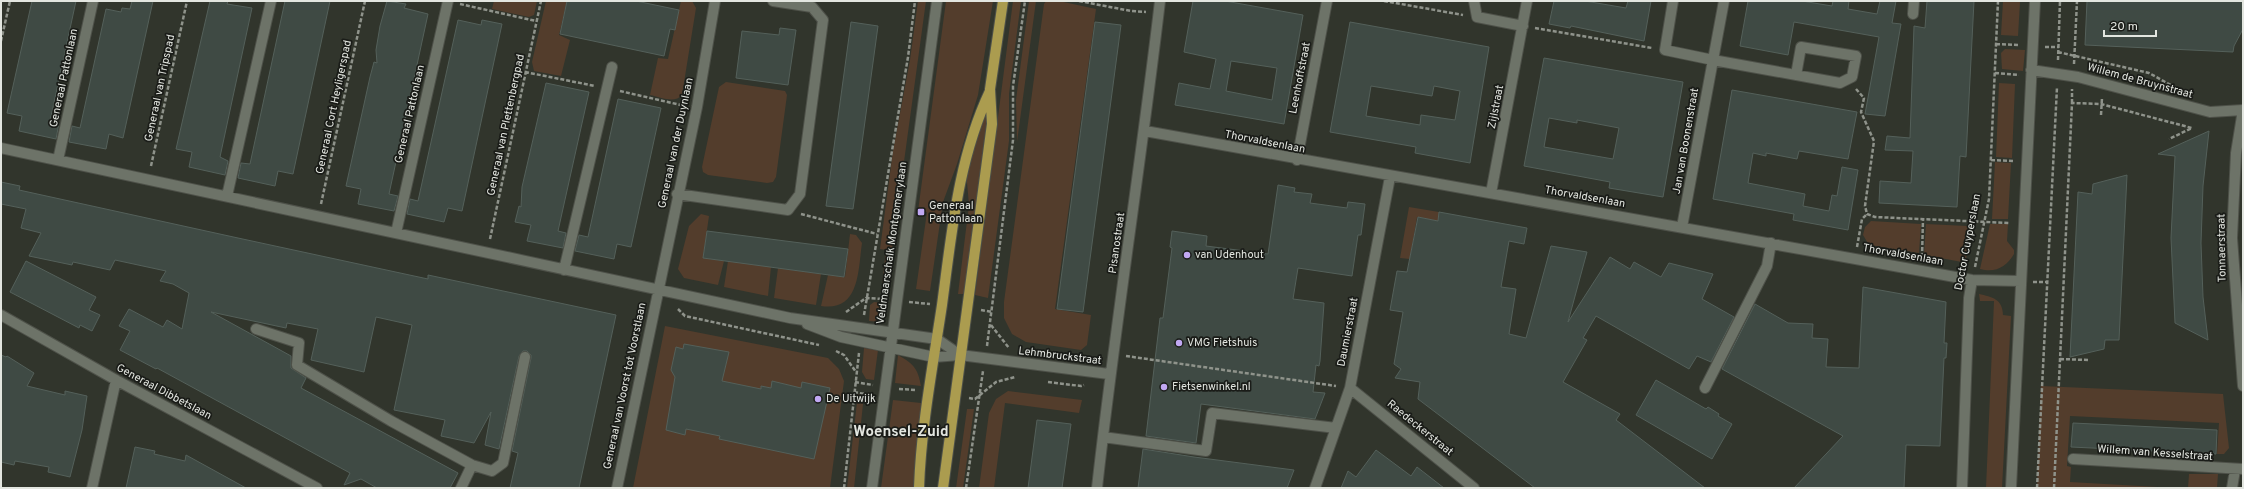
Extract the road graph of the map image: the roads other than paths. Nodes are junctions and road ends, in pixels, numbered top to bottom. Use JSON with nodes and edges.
{"nodes":[{"id":1,"x":93,"y":1,"type":"edge"},
{"id":2,"x":271,"y":1,"type":"edge"},
{"id":3,"x":448,"y":1,"type":"edge"},
{"id":4,"x":715,"y":1,"type":"edge"},
{"id":5,"x":773,"y":1,"type":"edge"},
{"id":6,"x":937,"y":1,"type":"edge"},
{"id":7,"x":1003,"y":1,"type":"edge"},
{"id":8,"x":1160,"y":1,"type":"edge"},
{"id":9,"x":1327,"y":1,"type":"edge"},
{"id":10,"x":1474,"y":1,"type":"edge"},
{"id":11,"x":1528,"y":1,"type":"edge"},
{"id":12,"x":1673,"y":1,"type":"edge"},
{"id":13,"x":1724,"y":1,"type":"edge"},
{"id":14,"x":1914,"y":1,"type":"edge"},
{"id":15,"x":2035,"y":1,"type":"edge"},
{"id":16,"x":1913,"y":14,"type":"dead end"},
{"id":17,"x":1523,"y":26,"type":"junction"},
{"id":18,"x":1713,"y":60,"type":"junction"},
{"id":19,"x":612,"y":67,"type":"dead end"},
{"id":20,"x":2031,"y":70,"type":"junction"},
{"id":21,"x":1796,"y":75,"type":"junction"},
{"id":22,"x":990,"y":89,"type":"junction"},
{"id":23,"x":2243,"y":110,"type":"edge"},
{"id":24,"x":1144,"y":131,"type":"junction"},
{"id":25,"x":1,"y":148,"type":"edge"},
{"id":26,"x":58,"y":160,"type":"junction"},
{"id":27,"x":1297,"y":160,"type":"junction"},
{"id":28,"x":1390,"y":177,"type":"junction"},
{"id":29,"x":1492,"y":193,"type":"junction"},
{"id":30,"x":677,"y":194,"type":"junction"},
{"id":31,"x":227,"y":196,"type":"junction"},
{"id":32,"x":1682,"y":227,"type":"junction"},
{"id":33,"x":396,"y":233,"type":"junction"},
{"id":34,"x":1771,"y":243,"type":"junction"},
{"id":35,"x":564,"y":270,"type":"junction"},
{"id":36,"x":1972,"y":280,"type":"junction"},
{"id":37,"x":2021,"y":281,"type":"junction"},
{"id":38,"x":658,"y":289,"type":"junction"},
{"id":39,"x":1,"y":315,"type":"edge"},
{"id":40,"x":790,"y":318,"type":"junction"},
{"id":41,"x":256,"y":329,"type":"dead end"},
{"id":42,"x":892,"y":332,"type":"junction"},
{"id":43,"x":937,"y":339,"type":"junction"},
{"id":44,"x":890,"y":348,"type":"junction"},
{"id":45,"x":960,"y":355,"type":"junction"},
{"id":46,"x":525,"y":357,"type":"dead end"},
{"id":47,"x":934,"y":357,"type":"junction"},
{"id":48,"x":1109,"y":374,"type":"junction"},
{"id":49,"x":116,"y":380,"type":"junction"},
{"id":50,"x":2243,"y":386,"type":"edge"},
{"id":51,"x":1350,"y":388,"type":"junction"},
{"id":52,"x":1705,"y":388,"type":"dead end"},
{"id":53,"x":1336,"y":428,"type":"junction"},
{"id":54,"x":1102,"y":437,"type":"junction"},
{"id":55,"x":2073,"y":459,"type":"dead end"},
{"id":56,"x":472,"y":465,"type":"junction"},
{"id":57,"x":2239,"y":470,"type":"edge"},
{"id":58,"x":92,"y":488,"type":"edge"},
{"id":59,"x":317,"y":488,"type":"edge"},
{"id":60,"x":461,"y":488,"type":"edge"},
{"id":61,"x":617,"y":488,"type":"edge"},
{"id":62,"x":872,"y":488,"type":"edge"},
{"id":63,"x":919,"y":488,"type":"edge"},
{"id":64,"x":943,"y":488,"type":"edge"},
{"id":65,"x":1097,"y":488,"type":"edge"},
{"id":66,"x":1315,"y":488,"type":"edge"},
{"id":67,"x":1474,"y":488,"type":"edge"},
{"id":68,"x":1962,"y":488,"type":"edge"},
{"id":69,"x":2011,"y":488,"type":"edge"},
{"id":70,"x":2232,"y":488,"type":"edge"}],
"edges":[{"from":1,"to":26,"type":"street","name":"Generaal Pattonlaan"},
{"from":2,"to":31,"type":"street"},
{"from":3,"to":33,"type":"street","name":"Generaal Pattonlaan"},
{"from":4,"to":30,"type":"street","name":"Generaal van der Duynlaan"},
{"from":5,"to":30,"type":"street"},
{"from":6,"to":42,"type":"street","name":"Veldmaarschalk Montgomerylaan"},
{"from":7,"to":22,"type":"main road"},
{"from":8,"to":24,"type":"street","name":"Pisanostraat"},
{"from":9,"to":27,"type":"street","name":"Leenhoffstraat"},
{"from":10,"to":17,"type":"street"},
{"from":11,"to":17,"type":"street","name":"Zijlstraat"},
{"from":12,"to":18,"type":"street"},
{"from":13,"to":18,"type":"street","name":"Jan van Boonenstraat"},
{"from":14,"to":16,"type":"street"},
{"from":15,"to":20,"type":"street"},
{"from":17,"to":29,"type":"street","name":"Zijlstraat"},
{"from":18,"to":21,"type":"street"},
{"from":18,"to":32,"type":"street","name":"Jan van Boonenstraat"},
{"from":19,"to":35,"type":"street"},
{"from":20,"to":23,"type":"street","name":"Willem de Bruynstraat"},
{"from":20,"to":37,"type":"street"},
{"from":21,"to":21,"type":"street"},
{"from":22,"to":43,"type":"main road"},
{"from":22,"to":45,"type":"main road"},
{"from":23,"to":50,"type":"street","name":"Tonnaerstraat"},
{"from":24,"to":27,"type":"street","name":"Thorvaldsenlaan"},
{"from":24,"to":48,"type":"street","name":"Pisanostraat"},
{"from":25,"to":26,"type":"street"},
{"from":26,"to":31,"type":"street"},
{"from":27,"to":28,"type":"street","name":"Thorvaldsenlaan"},
{"from":28,"to":29,"type":"street","name":"Thorvaldsenlaan"},
{"from":28,"to":51,"type":"street","name":"Daumierstraat"},
{"from":29,"to":32,"type":"street","name":"Thorvaldsenlaan"},
{"from":30,"to":38,"type":"street","name":"Generaal van der Duynlaan"},
{"from":31,"to":33,"type":"street"},
{"from":32,"to":34,"type":"street","name":"Thorvaldsenlaan"},
{"from":33,"to":35,"type":"street"},
{"from":34,"to":36,"type":"street","name":"Thorvaldsenlaan"},
{"from":34,"to":52,"type":"street"},
{"from":35,"to":38,"type":"street"},
{"from":36,"to":37,"type":"street","name":"Thorvaldsenlaan"},
{"from":36,"to":68,"type":"street","name":"Doctor Cuyperslaan"},
{"from":37,"to":69,"type":"street"},
{"from":38,"to":40,"type":"street"},
{"from":38,"to":61,"type":"street","name":"Generaal van Voorst tot Voorstlaan"},
{"from":39,"to":49,"type":"street","name":"Generaal Dibbetslaan"},
{"from":40,"to":42,"type":"street"},
{"from":40,"to":44,"type":"street"},
{"from":41,"to":56,"type":"street"},
{"from":42,"to":43,"type":"street"},
{"from":42,"to":44,"type":"street","name":"Veldmaarschalk Montgomerylaan"},
{"from":43,"to":45,"type":"street"},
{"from":43,"to":47,"type":"main road"},
{"from":44,"to":47,"type":"street"},
{"from":44,"to":62,"type":"street","name":"Veldmaarschalk Montgomerylaan"},
{"from":45,"to":47,"type":"street"},
{"from":45,"to":48,"type":"street","name":"Lehmbruckstraat"},
{"from":45,"to":64,"type":"main road"},
{"from":46,"to":56,"type":"street"},
{"from":47,"to":63,"type":"main road"},
{"from":48,"to":54,"type":"street","name":"Pisanostraat"},
{"from":49,"to":58,"type":"street"},
{"from":49,"to":59,"type":"street","name":"Generaal Dibbetslaan"},
{"from":51,"to":53,"type":"street","name":"Daumierstraat"},
{"from":51,"to":67,"type":"street","name":"Raedeckerstraat"},
{"from":53,"to":54,"type":"street"},
{"from":53,"to":66,"type":"street","name":"Daumierstraat"},
{"from":54,"to":65,"type":"street","name":"Pisanostraat"},
{"from":55,"to":57,"type":"street","name":"Willem van Kesselstraat"},
{"from":56,"to":60,"type":"street"},
{"from":57,"to":70,"type":"street","name":"Willem van Kesselstraat"}]}
